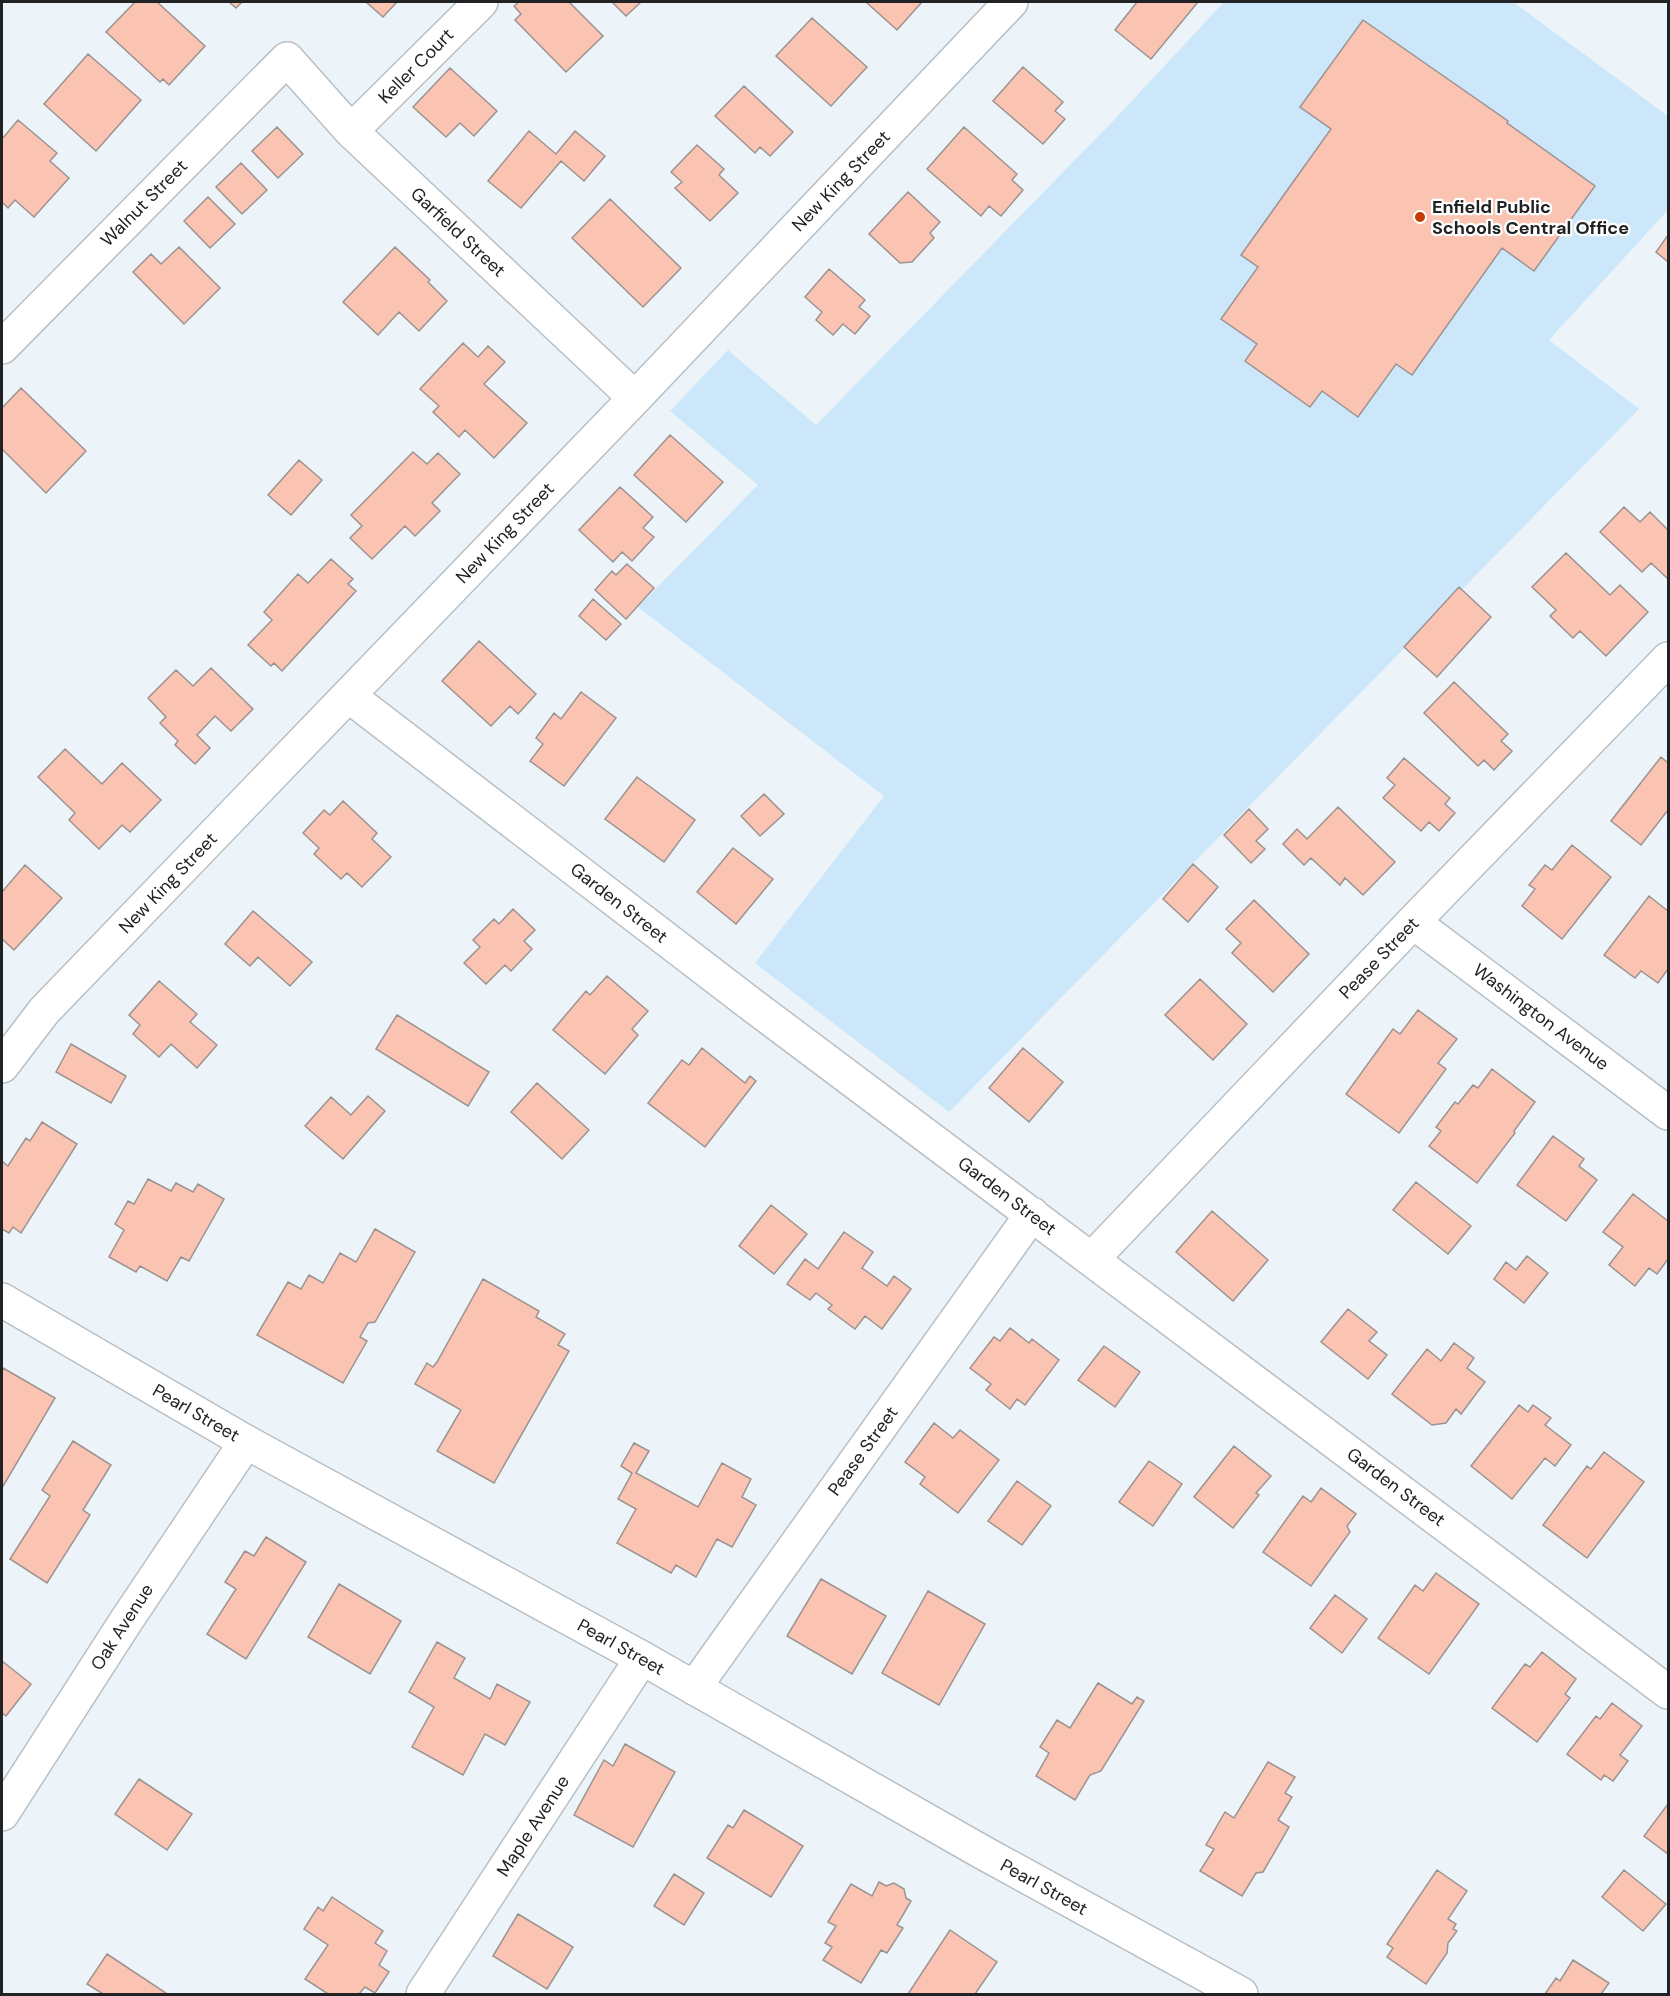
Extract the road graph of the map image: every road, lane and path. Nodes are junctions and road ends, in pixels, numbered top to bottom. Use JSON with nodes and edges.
{"nodes":[{"id":1,"x":481,"y":2,"type":"edge"},
{"id":2,"x":1011,"y":2,"type":"edge"},
{"id":3,"x":287,"y":59,"type":"joint"},
{"id":4,"x":351,"y":131,"type":"junction"},
{"id":5,"x":2,"y":347,"type":"edge"},
{"id":6,"x":635,"y":398,"type":"junction"},
{"id":7,"x":1668,"y":659,"type":"edge"},
{"id":8,"x":349,"y":696,"type":"junction"},
{"id":9,"x":1413,"y":922,"type":"junction"},
{"id":10,"x":2,"y":1066,"type":"edge"},
{"id":11,"x":1668,"y":1113,"type":"edge"},
{"id":12,"x":1032,"y":1214,"type":"junction"},
{"id":13,"x":1092,"y":1259,"type":"junction"},
{"id":14,"x":2,"y":1300,"type":"edge"},
{"id":15,"x":246,"y":1442,"type":"junction"},
{"id":16,"x":642,"y":1658,"type":"junction"},
{"id":17,"x":694,"y":1688,"type":"junction"},
{"id":18,"x":1668,"y":1692,"type":"edge"},
{"id":19,"x":2,"y":1814,"type":"edge"},
{"id":20,"x":423,"y":1995,"type":"edge"},
{"id":21,"x":1241,"y":1995,"type":"edge"}],
"edges":[{"from":1,"to":4,"type":"street","name":"Keller Court"},
{"from":2,"to":6,"type":"street","name":"New King Street"},
{"from":3,"to":4,"type":"street","name":"Garfield Street"},
{"from":3,"to":5,"type":"street","name":"Walnut Street"},
{"from":4,"to":6,"type":"street","name":"Garfield Street"},
{"from":6,"to":8,"type":"street","name":"New King Street"},
{"from":7,"to":9,"type":"street","name":"Pease Street"},
{"from":8,"to":10,"type":"street","name":"New King Street"},
{"from":8,"to":12,"type":"street","name":"Garden Street"},
{"from":9,"to":11,"type":"street","name":"Washington Avenue"},
{"from":9,"to":13,"type":"street","name":"Pease Street"},
{"from":12,"to":13,"type":"street","name":"Garden Street"},
{"from":12,"to":17,"type":"street","name":"Pease Street"},
{"from":13,"to":18,"type":"street","name":"Garden Street"},
{"from":14,"to":15,"type":"street","name":"Pearl Street"},
{"from":15,"to":16,"type":"street","name":"Pearl Street"},
{"from":15,"to":19,"type":"street","name":"Oak Avenue"},
{"from":16,"to":17,"type":"street","name":"Pearl Street"},
{"from":16,"to":20,"type":"street","name":"Maple Avenue"},
{"from":17,"to":21,"type":"street","name":"Pearl Street"}]}
